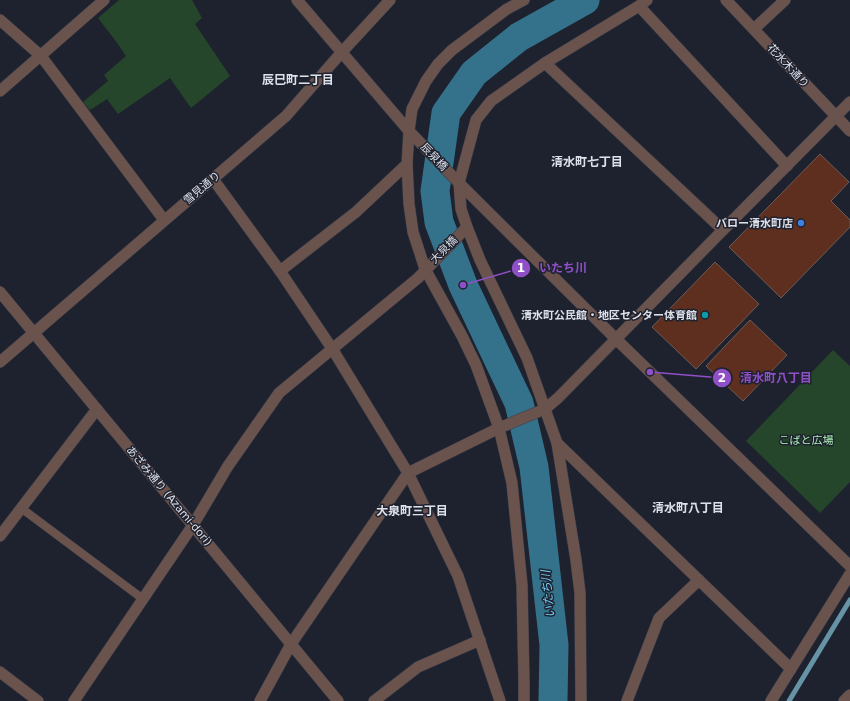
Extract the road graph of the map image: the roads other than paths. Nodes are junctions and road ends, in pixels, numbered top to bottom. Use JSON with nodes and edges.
{"nodes":[{"id":1,"x":104,"y":0,"type":"edge"},
{"id":2,"x":297,"y":0,"type":"edge"},
{"id":3,"x":390,"y":0,"type":"edge"},
{"id":4,"x":524,"y":0,"type":"edge"},
{"id":5,"x":726,"y":0,"type":"edge"},
{"id":6,"x":785,"y":0,"type":"edge"},
{"id":7,"x":643,"y":3,"type":"edge"},
{"id":8,"x":0,"y":20,"type":"edge"},
{"id":9,"x":754,"y":29,"type":"junction"},
{"id":10,"x":341,"y":53,"type":"junction"},
{"id":11,"x":41,"y":56,"type":"junction"},
{"id":12,"x":545,"y":63,"type":"junction"},
{"id":13,"x":0,"y":91,"type":"edge"},
{"id":14,"x":850,"y":102,"type":"edge"},
{"id":15,"x":836,"y":116,"type":"junction"},
{"id":16,"x":409,"y":131,"type":"junction"},
{"id":17,"x":850,"y":131,"type":"edge"},
{"id":18,"x":407,"y":164,"type":"junction"},
{"id":19,"x":787,"y":166,"type":"junction"},
{"id":20,"x":213,"y":179,"type":"junction"},
{"id":21,"x":459,"y":183,"type":"junction"},
{"id":22,"x":164,"y":220,"type":"junction"},
{"id":23,"x":466,"y":229,"type":"junction"},
{"id":24,"x":723,"y":230,"type":"junction"},
{"id":25,"x":425,"y":269,"type":"junction"},
{"id":26,"x":280,"y":271,"type":"junction"},
{"id":27,"x":0,"y":292,"type":"edge"},
{"id":28,"x":34,"y":332,"type":"junction"},
{"id":29,"x":616,"y":339,"type":"junction"},
{"id":30,"x":332,"y":350,"type":"junction"},
{"id":31,"x":0,"y":362,"type":"edge"},
{"id":32,"x":97,"y":409,"type":"junction"},
{"id":33,"x":541,"y":410,"type":"junction"},
{"id":34,"x":499,"y":428,"type":"junction"},
{"id":35,"x":557,"y":443,"type":"junction"},
{"id":36,"x":408,"y":473,"type":"junction"},
{"id":37,"x":21,"y":508,"type":"junction"},
{"id":38,"x":193,"y":525,"type":"junction"},
{"id":39,"x":0,"y":536,"type":"edge"},
{"id":40,"x":850,"y":566,"type":"edge"},
{"id":41,"x":850,"y":574,"type":"edge"},
{"id":42,"x":699,"y":580,"type":"junction"},
{"id":43,"x":143,"y":599,"type":"junction"},
{"id":44,"x":480,"y":640,"type":"junction"},
{"id":45,"x":291,"y":644,"type":"junction"},
{"id":46,"x":791,"y":669,"type":"junction"},
{"id":47,"x":0,"y":672,"type":"edge"},
{"id":48,"x":850,"y":695,"type":"edge"},
{"id":49,"x":38,"y":701,"type":"edge"},
{"id":50,"x":74,"y":701,"type":"edge"},
{"id":51,"x":260,"y":701,"type":"edge"},
{"id":52,"x":338,"y":701,"type":"edge"},
{"id":53,"x":374,"y":701,"type":"edge"},
{"id":54,"x":500,"y":701,"type":"edge"},
{"id":55,"x":524,"y":701,"type":"edge"},
{"id":56,"x":581,"y":701,"type":"edge"},
{"id":57,"x":627,"y":701,"type":"edge"},
{"id":58,"x":771,"y":701,"type":"edge"},
{"id":59,"x":844,"y":701,"type":"edge"}],
"edges":[{"from":1,"to":11,"type":"street"},
{"from":2,"to":10,"type":"street","name":"辰泉橋"},
{"from":3,"to":10,"type":"street","name":"雪見通り"},
{"from":4,"to":16,"type":"street"},
{"from":5,"to":9,"type":"street","name":"花水木通り"},
{"from":6,"to":9,"type":"street"},
{"from":7,"to":12,"type":"street"},
{"from":7,"to":19,"type":"street"},
{"from":8,"to":11,"type":"street"},
{"from":9,"to":15,"type":"street","name":"花水木通り"},
{"from":10,"to":16,"type":"street","name":"辰泉橋"},
{"from":10,"to":20,"type":"street","name":"雪見通り"},
{"from":11,"to":13,"type":"street"},
{"from":11,"to":22,"type":"street"},
{"from":12,"to":21,"type":"street"},
{"from":12,"to":24,"type":"street"},
{"from":14,"to":15,"type":"street"},
{"from":15,"to":17,"type":"street","name":"花水木通り"},
{"from":15,"to":19,"type":"street"},
{"from":16,"to":18,"type":"street"},
{"from":16,"to":21,"type":"street","name":"辰泉橋"},
{"from":18,"to":25,"type":"street"},
{"from":18,"to":26,"type":"street"},
{"from":19,"to":24,"type":"street"},
{"from":20,"to":22,"type":"street","name":"雪見通り"},
{"from":20,"to":26,"type":"street"},
{"from":21,"to":23,"type":"street"},
{"from":21,"to":29,"type":"street","name":"辰泉橋"},
{"from":22,"to":28,"type":"street","name":"雪見通り"},
{"from":23,"to":25,"type":"street","name":"大泉橋"},
{"from":23,"to":33,"type":"street"},
{"from":24,"to":29,"type":"street"},
{"from":25,"to":30,"type":"street","name":"大泉橋"},
{"from":25,"to":34,"type":"street"},
{"from":26,"to":30,"type":"street"},
{"from":27,"to":28,"type":"street","name":"あざみ通り (Azami-dori)"},
{"from":28,"to":31,"type":"street","name":"雪見通り"},
{"from":28,"to":32,"type":"street","name":"あざみ通り (Azami-dori)"},
{"from":29,"to":33,"type":"street"},
{"from":29,"to":40,"type":"street","name":"辰泉橋"},
{"from":30,"to":36,"type":"street"},
{"from":30,"to":38,"type":"street","name":"大泉橋"},
{"from":32,"to":37,"type":"street"},
{"from":32,"to":38,"type":"street","name":"あざみ通り (Azami-dori)"},
{"from":33,"to":34,"type":"street"},
{"from":33,"to":35,"type":"street"},
{"from":34,"to":36,"type":"street"},
{"from":34,"to":55,"type":"street"},
{"from":35,"to":42,"type":"street"},
{"from":35,"to":56,"type":"street"},
{"from":36,"to":44,"type":"street"},
{"from":36,"to":45,"type":"street"},
{"from":37,"to":39,"type":"street"},
{"from":37,"to":43,"type":"lane"},
{"from":38,"to":43,"type":"street","name":"大泉橋"},
{"from":38,"to":45,"type":"street","name":"あざみ通り (Azami-dori)"},
{"from":41,"to":46,"type":"street"},
{"from":42,"to":46,"type":"street"},
{"from":42,"to":57,"type":"street"},
{"from":43,"to":50,"type":"street","name":"大泉橋"},
{"from":44,"to":53,"type":"street"},
{"from":44,"to":54,"type":"street"},
{"from":45,"to":51,"type":"street"},
{"from":45,"to":52,"type":"street","name":"あざみ通り (Azami-dori)"},
{"from":46,"to":58,"type":"street"},
{"from":47,"to":49,"type":"street"},
{"from":48,"to":59,"type":"street"}]}
